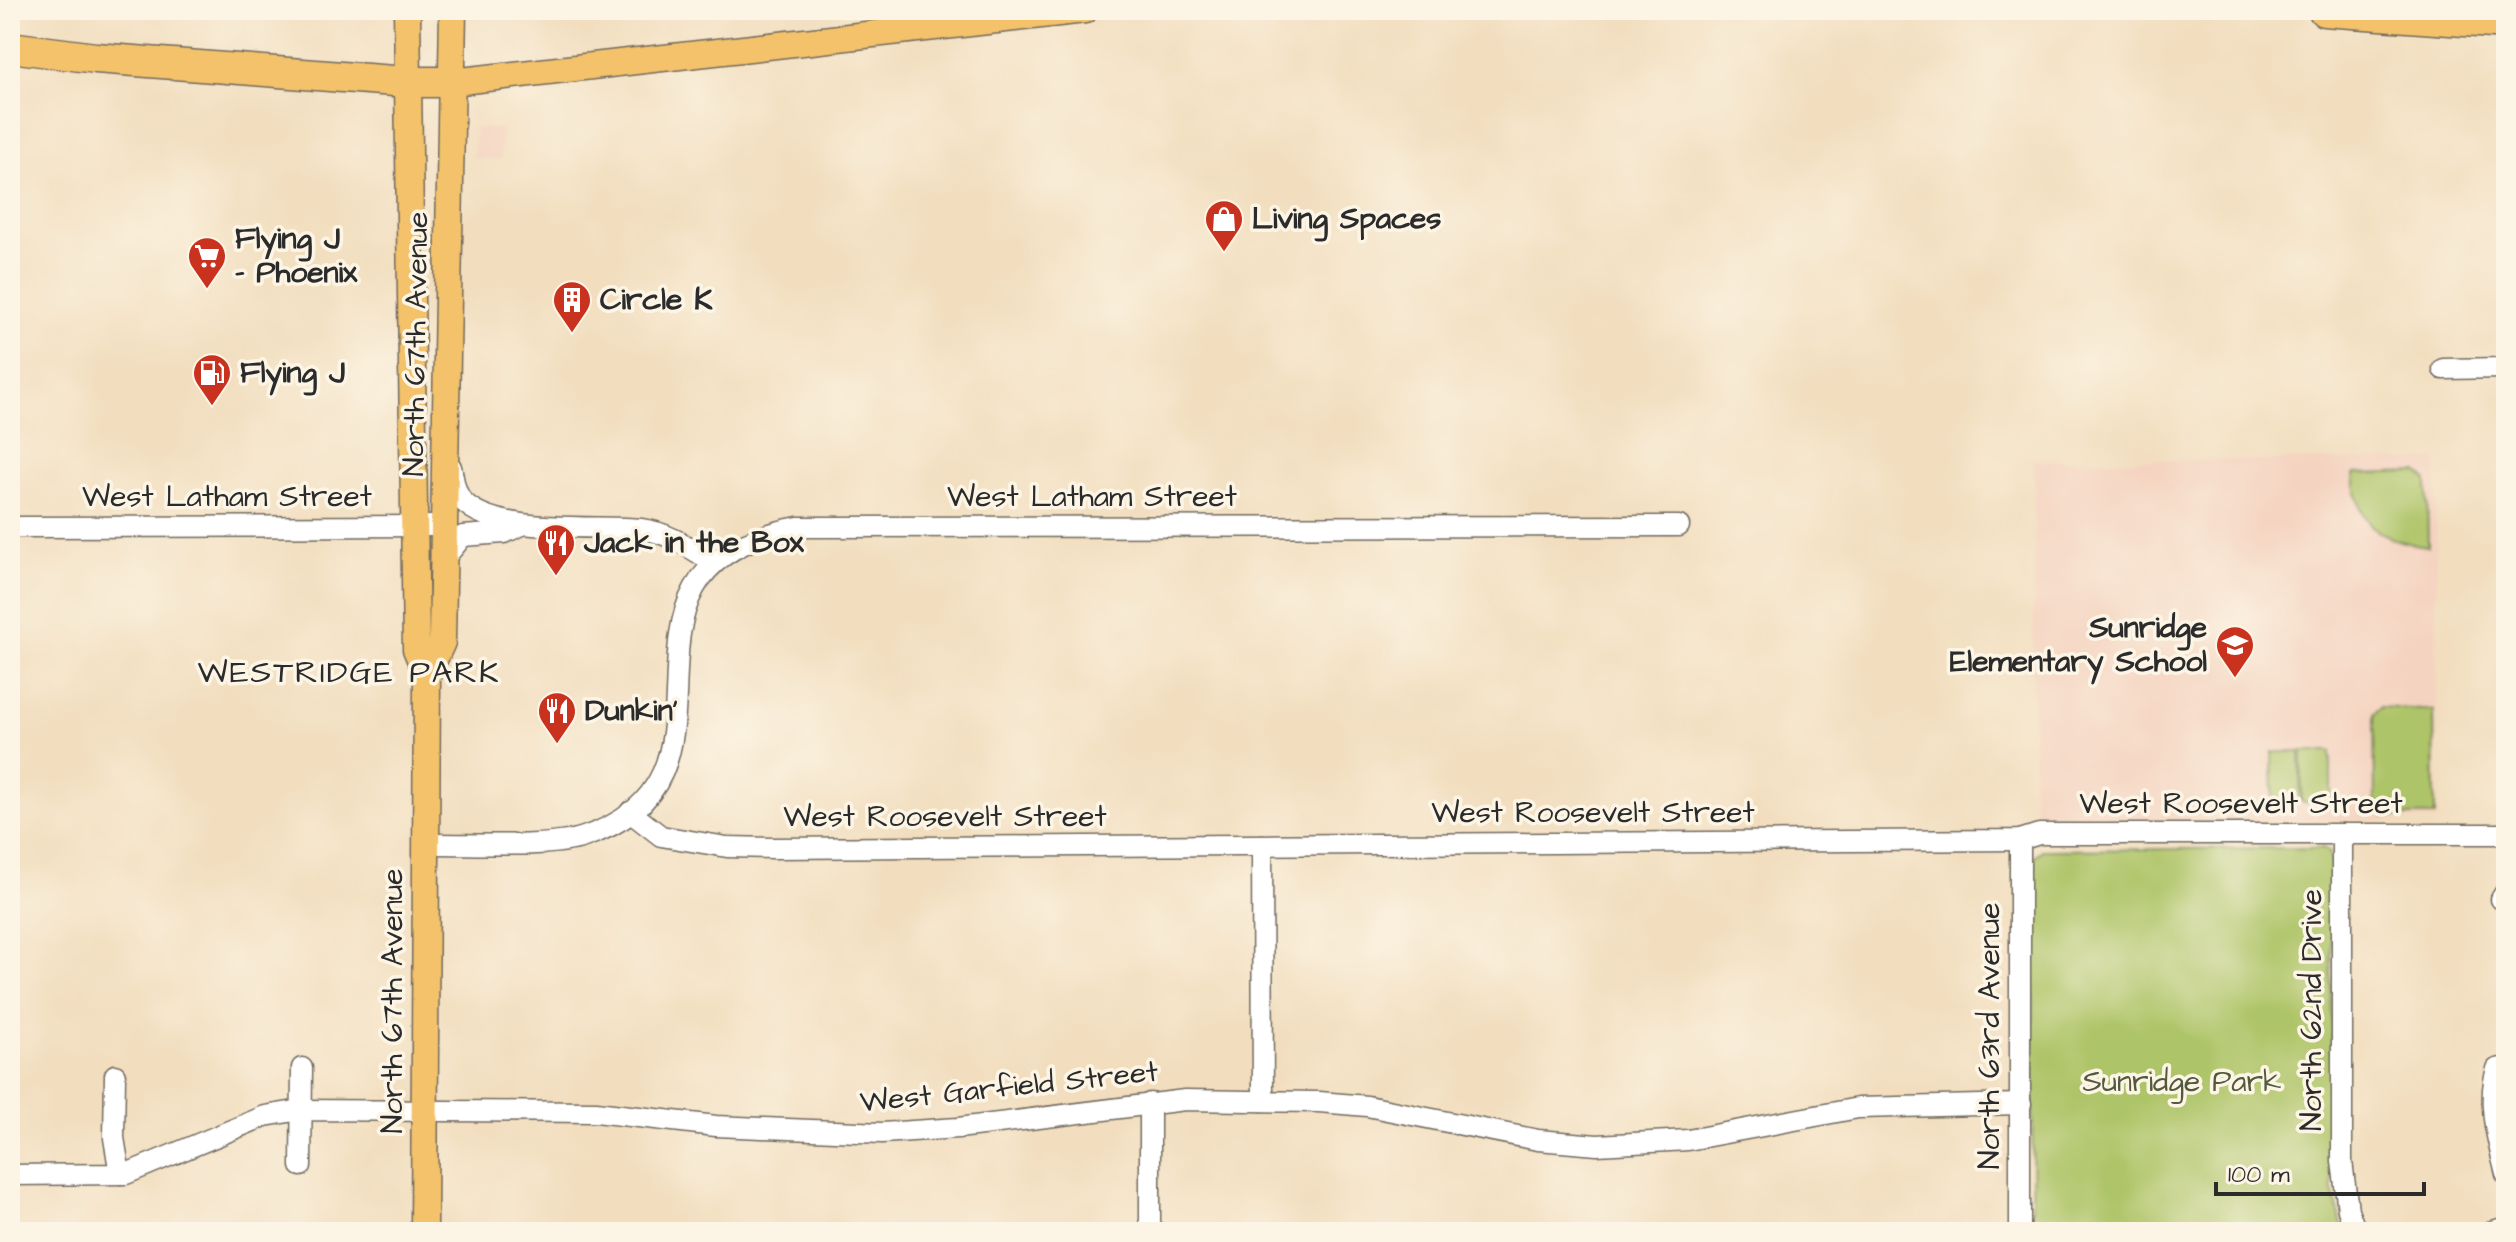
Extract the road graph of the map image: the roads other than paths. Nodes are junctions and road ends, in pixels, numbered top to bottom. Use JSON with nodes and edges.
{"nodes":[{"id":1,"x":407,"y":10,"type":"edge"},
{"id":2,"x":1085,"y":10,"type":"edge"},
{"id":3,"x":2319,"y":11,"type":"edge"},
{"id":4,"x":453,"y":22,"type":"edge"},
{"id":5,"x":2506,"y":24,"type":"edge"},
{"id":6,"x":2506,"y":34,"type":"edge"},
{"id":7,"x":10,"y":47,"type":"edge"},
{"id":8,"x":407,"y":82,"type":"junction"},
{"id":9,"x":452,"y":82,"type":"junction"},
{"id":10,"x":2506,"y":368,"type":"edge"},
{"id":11,"x":2443,"y":369,"type":"dead end"},
{"id":12,"x":446,"y":432,"type":"junction"},
{"id":13,"x":522,"y":525,"type":"junction"},
{"id":14,"x":415,"y":526,"type":"junction"},
{"id":15,"x":444,"y":526,"type":"junction"},
{"id":16,"x":1679,"y":526,"type":"dead end"},
{"id":17,"x":10,"y":527,"type":"edge"},
{"id":18,"x":444,"y":559,"type":"junction"},
{"id":19,"x":713,"y":562,"type":"junction"},
{"id":20,"x":427,"y":675,"type":"junction"},
{"id":21,"x":635,"y":808,"type":"junction"},
{"id":22,"x":2342,"y":834,"type":"junction"},
{"id":23,"x":2506,"y":834,"type":"edge"},
{"id":24,"x":2020,"y":840,"type":"junction"},
{"id":25,"x":427,"y":844,"type":"junction"},
{"id":26,"x":1262,"y":845,"type":"junction"},
{"id":27,"x":302,"y":1068,"type":"dead end"},
{"id":28,"x":2502,"y":1068,"type":"edge"},
{"id":29,"x":115,"y":1075,"type":"dead end"},
{"id":30,"x":1263,"y":1101,"type":"junction"},
{"id":31,"x":1150,"y":1103,"type":"junction"},
{"id":32,"x":2021,"y":1104,"type":"junction"},
{"id":33,"x":301,"y":1110,"type":"junction"},
{"id":34,"x":425,"y":1110,"type":"junction"},
{"id":35,"x":301,"y":1166,"type":"dead end"},
{"id":36,"x":120,"y":1174,"type":"junction"},
{"id":37,"x":2506,"y":1174,"type":"edge"},
{"id":38,"x":10,"y":1175,"type":"edge"},
{"id":39,"x":2506,"y":1227,"type":"edge"},
{"id":40,"x":424,"y":1232,"type":"edge"},
{"id":41,"x":1150,"y":1232,"type":"edge"},
{"id":42,"x":2020,"y":1232,"type":"edge"},
{"id":43,"x":2356,"y":1232,"type":"edge"},
{"id":44,"x":2490,"y":1232,"type":"edge"}],
"edges":[{"from":1,"to":8,"type":"main road","name":"North 67th Avenue"},
{"from":2,"to":9,"type":"main road"},
{"from":3,"to":5,"type":"highway"},
{"from":3,"to":6,"type":"main road"},
{"from":4,"to":9,"type":"main road","name":"North 67th Avenue"},
{"from":7,"to":8,"type":"highway"},
{"from":8,"to":9,"type":"highway"},
{"from":8,"to":14,"type":"main road","name":"North 67th Avenue"},
{"from":9,"to":12,"type":"main road","name":"North 67th Avenue"},
{"from":10,"to":11,"type":"street"},
{"from":12,"to":13,"type":"street"},
{"from":12,"to":15,"type":"main road","name":"North 67th Avenue"},
{"from":13,"to":18,"type":"street"},
{"from":13,"to":19,"type":"street"},
{"from":14,"to":15,"type":"street","name":"West Latham Street"},
{"from":14,"to":17,"type":"street","name":"West Latham Street"},
{"from":14,"to":20,"type":"main road","name":"North 67th Avenue"},
{"from":15,"to":18,"type":"main road","name":"North 67th Avenue"},
{"from":16,"to":19,"type":"street","name":"West Latham Street"},
{"from":18,"to":20,"type":"main road","name":"North 67th Avenue"},
{"from":19,"to":21,"type":"street"},
{"from":20,"to":25,"type":"main road","name":"North 67th Avenue"},
{"from":21,"to":25,"type":"street"},
{"from":21,"to":26,"type":"street","name":"West Roosevelt Street"},
{"from":22,"to":23,"type":"street","name":"West Roosevelt Street"},
{"from":22,"to":24,"type":"street","name":"West Roosevelt Street"},
{"from":22,"to":43,"type":"street","name":"North 62nd Drive"},
{"from":24,"to":26,"type":"street","name":"West Roosevelt Street"},
{"from":24,"to":32,"type":"street","name":"North 63rd Avenue"},
{"from":25,"to":34,"type":"main road","name":"North 67th Avenue"},
{"from":26,"to":30,"type":"street"},
{"from":27,"to":33,"type":"street"},
{"from":28,"to":37,"type":"street"},
{"from":29,"to":36,"type":"street"},
{"from":30,"to":31,"type":"street","name":"West Garfield Street"},
{"from":30,"to":32,"type":"street","name":"West Garfield Street"},
{"from":31,"to":34,"type":"street","name":"West Garfield Street"},
{"from":31,"to":41,"type":"street"},
{"from":32,"to":42,"type":"street","name":"North 63rd Avenue"},
{"from":33,"to":34,"type":"street","name":"West Garfield Street"},
{"from":33,"to":35,"type":"street"},
{"from":33,"to":36,"type":"street","name":"West Garfield Street"},
{"from":34,"to":40,"type":"main road","name":"North 67th Avenue"},
{"from":36,"to":38,"type":"street","name":"West Garfield Street"},
{"from":39,"to":44,"type":"street"}]}
